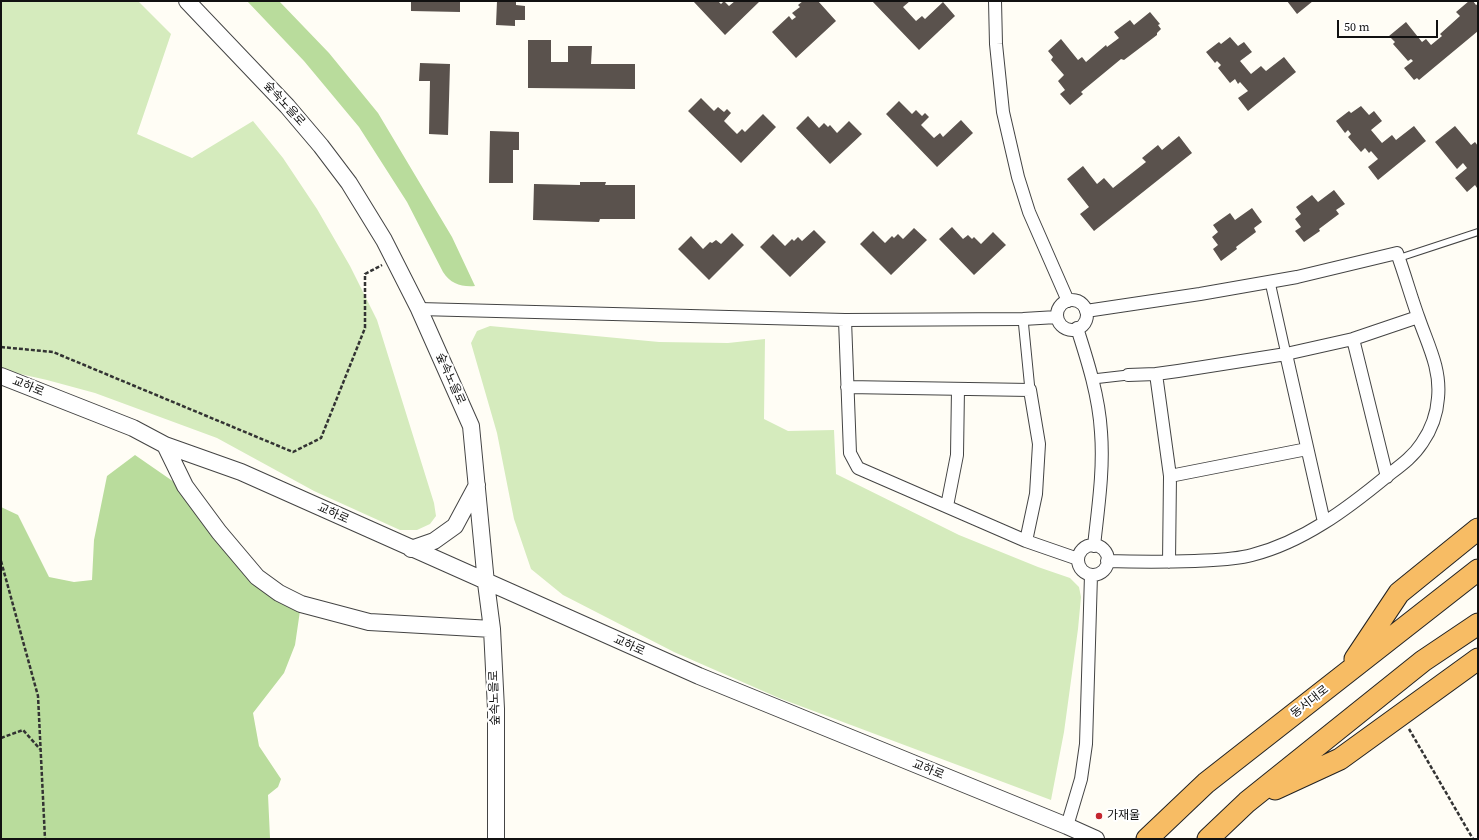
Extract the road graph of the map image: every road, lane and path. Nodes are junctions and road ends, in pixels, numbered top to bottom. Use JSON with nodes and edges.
{"nodes":[{"id":1,"x":186,"y":1,"type":"edge"},
{"id":2,"x":995,"y":1,"type":"edge"},
{"id":3,"x":1478,"y":232,"type":"edge"},
{"id":4,"x":1399,"y":258,"type":"junction"},
{"id":5,"x":393,"y":259,"type":"junction"},
{"id":6,"x":1270,"y":282,"type":"junction"},
{"id":7,"x":1068,"y":301,"type":"junction"},
{"id":8,"x":419,"y":309,"type":"junction"},
{"id":9,"x":1086,"y":311,"type":"junction"},
{"id":10,"x":1057,"y":317,"type":"junction"},
{"id":11,"x":1418,"y":317,"type":"junction"},
{"id":12,"x":1023,"y":319,"type":"junction"},
{"id":13,"x":844,"y":320,"type":"junction"},
{"id":14,"x":1077,"y":328,"type":"junction"},
{"id":15,"x":1353,"y":339,"type":"junction"},
{"id":16,"x":1,"y":347,"type":"edge"},
{"id":17,"x":1286,"y":354,"type":"junction"},
{"id":18,"x":1156,"y":374,"type":"junction"},
{"id":19,"x":1128,"y":375,"type":"joint"},
{"id":20,"x":1,"y":376,"type":"edge"},
{"id":21,"x":1093,"y":379,"type":"junction"},
{"id":22,"x":847,"y":387,"type":"junction"},
{"id":23,"x":958,"y":389,"type":"junction"},
{"id":24,"x":1030,"y":390,"type":"junction"},
{"id":25,"x":165,"y":445,"type":"junction"},
{"id":26,"x":1307,"y":450,"type":"junction"},
{"id":27,"x":1170,"y":476,"type":"junction"},
{"id":28,"x":1387,"y":476,"type":"junction"},
{"id":29,"x":477,"y":485,"type":"junction"},
{"id":30,"x":947,"y":506,"type":"junction"},
{"id":31,"x":1324,"y":522,"type":"junction"},
{"id":32,"x":1478,"y":529,"type":"edge"},
{"id":33,"x":1026,"y":541,"type":"junction"},
{"id":34,"x":1094,"y":546,"type":"junction"},
{"id":35,"x":411,"y":549,"type":"junction"},
{"id":36,"x":1078,"y":559,"type":"junction"},
{"id":37,"x":1,"y":561,"type":"edge"},
{"id":38,"x":1107,"y":561,"type":"junction"},
{"id":39,"x":1169,"y":562,"type":"junction"},
{"id":40,"x":1478,"y":570,"type":"edge"},
{"id":41,"x":1091,"y":574,"type":"junction"},
{"id":42,"x":486,"y":583,"type":"junction"},
{"id":43,"x":1478,"y":624,"type":"edge"},
{"id":44,"x":492,"y":629,"type":"junction"},
{"id":45,"x":1478,"y":659,"type":"edge"},
{"id":46,"x":1345,"y":674,"type":"junction"},
{"id":47,"x":1406,"y":725,"type":"dead end"},
{"id":48,"x":1,"y":738,"type":"edge"},
{"id":49,"x":41,"y":749,"type":"junction"},
{"id":50,"x":1247,"y":802,"type":"junction"},
{"id":51,"x":1067,"y":826,"type":"junction"},
{"id":52,"x":45,"y":839,"type":"edge"},
{"id":53,"x":496,"y":839,"type":"edge"},
{"id":54,"x":1096,"y":839,"type":"edge"},
{"id":55,"x":1147,"y":839,"type":"edge"},
{"id":56,"x":1208,"y":839,"type":"edge"},
{"id":57,"x":1473,"y":839,"type":"edge"}],
"edges":[{"from":1,"to":5,"type":"street","name":"숲속노을로"},
{"from":2,"to":7,"type":"street"},
{"from":3,"to":4,"type":"lane"},
{"from":4,"to":6,"type":"street"},
{"from":4,"to":11,"type":"street"},
{"from":5,"to":8,"type":"street","name":"숲속노을로"},
{"from":5,"to":16,"type":"path"},
{"from":6,"to":9,"type":"street"},
{"from":6,"to":17,"type":"street"},
{"from":7,"to":9,"type":"street"},
{"from":7,"to":10,"type":"street"},
{"from":8,"to":13,"type":"street"},
{"from":8,"to":29,"type":"street","name":"숲속노을로"},
{"from":9,"to":14,"type":"street"},
{"from":10,"to":12,"type":"street"},
{"from":10,"to":14,"type":"street"},
{"from":11,"to":15,"type":"street"},
{"from":11,"to":28,"type":"street"},
{"from":12,"to":13,"type":"street"},
{"from":12,"to":24,"type":"street"},
{"from":13,"to":22,"type":"street"},
{"from":14,"to":21,"type":"street"},
{"from":15,"to":17,"type":"street"},
{"from":15,"to":28,"type":"street"},
{"from":17,"to":18,"type":"street"},
{"from":17,"to":26,"type":"street"},
{"from":18,"to":19,"type":"street"},
{"from":18,"to":27,"type":"street"},
{"from":19,"to":21,"type":"street"},
{"from":20,"to":25,"type":"street","name":"교하로"},
{"from":21,"to":34,"type":"street"},
{"from":22,"to":23,"type":"street"},
{"from":22,"to":30,"type":"street"},
{"from":23,"to":24,"type":"street"},
{"from":23,"to":30,"type":"street"},
{"from":24,"to":33,"type":"street"},
{"from":25,"to":35,"type":"street","name":"교하로"},
{"from":25,"to":44,"type":"street"},
{"from":26,"to":27,"type":"street"},
{"from":26,"to":31,"type":"street"},
{"from":27,"to":39,"type":"street"},
{"from":28,"to":31,"type":"street"},
{"from":29,"to":35,"type":"street"},
{"from":29,"to":42,"type":"street","name":"숲속노을로"},
{"from":30,"to":33,"type":"street"},
{"from":31,"to":39,"type":"street"},
{"from":32,"to":46,"type":"highway"},
{"from":33,"to":36,"type":"street"},
{"from":34,"to":36,"type":"street"},
{"from":34,"to":38,"type":"street"},
{"from":35,"to":42,"type":"street","name":"교하로"},
{"from":36,"to":41,"type":"street"},
{"from":37,"to":49,"type":"path"},
{"from":38,"to":39,"type":"street"},
{"from":38,"to":41,"type":"street"},
{"from":40,"to":46,"type":"highway","name":"동서대로"},
{"from":41,"to":51,"type":"street"},
{"from":42,"to":44,"type":"street","name":"숲속노을로"},
{"from":42,"to":51,"type":"street","name":"교하로"},
{"from":43,"to":50,"type":"highway"},
{"from":44,"to":53,"type":"street","name":"숲속노을로"},
{"from":45,"to":50,"type":"highway"},
{"from":46,"to":55,"type":"highway","name":"동서대로"},
{"from":47,"to":57,"type":"path"},
{"from":48,"to":49,"type":"path"},
{"from":49,"to":52,"type":"path"},
{"from":50,"to":56,"type":"highway"},
{"from":51,"to":54,"type":"street","name":"교하로"}]}
